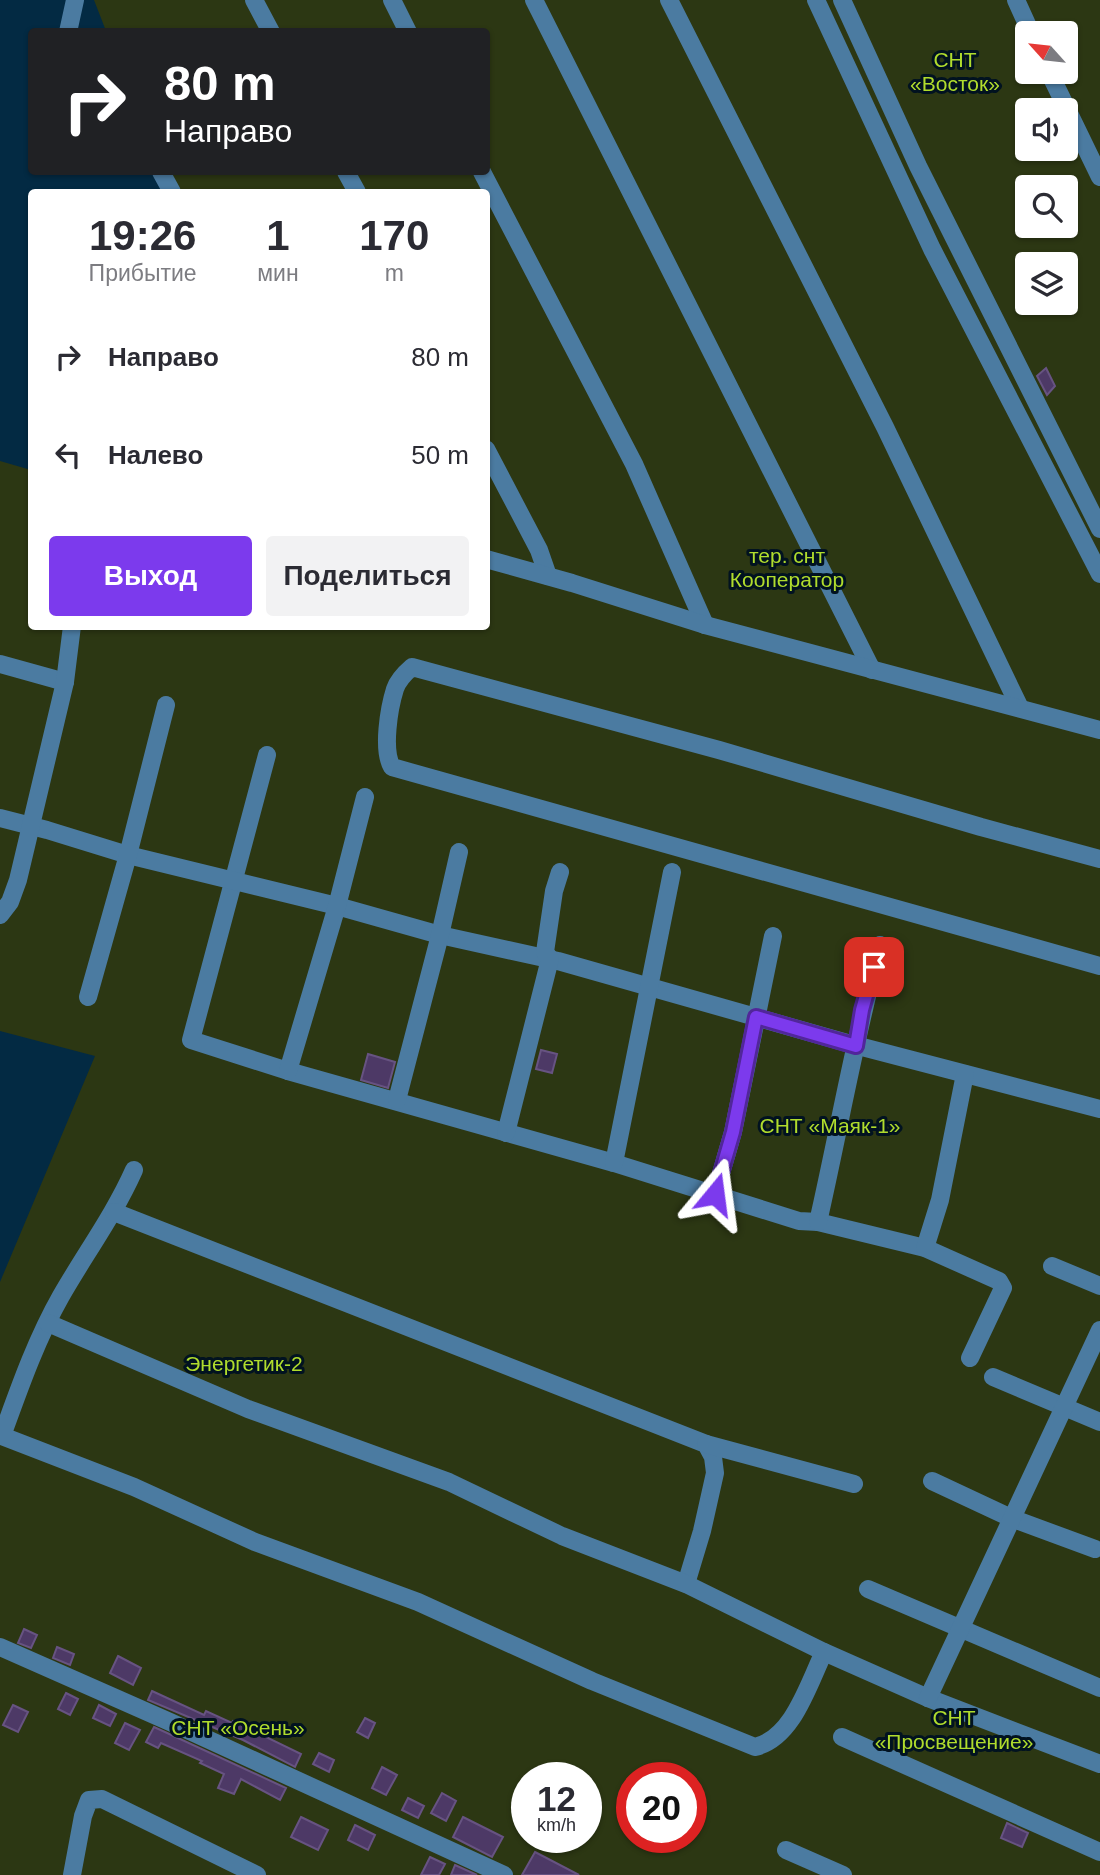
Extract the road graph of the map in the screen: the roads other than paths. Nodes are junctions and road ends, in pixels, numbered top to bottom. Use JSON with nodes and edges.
{"nodes":[{"id":1,"x":75,"y":0,"type":"edge"},
{"id":2,"x":254,"y":0,"type":"edge"},
{"id":3,"x":392,"y":0,"type":"edge"},
{"id":4,"x":534,"y":0,"type":"edge"},
{"id":5,"x":669,"y":0,"type":"edge"},
{"id":6,"x":816,"y":0,"type":"edge"},
{"id":7,"x":842,"y":0,"type":"edge"},
{"id":8,"x":1016,"y":0,"type":"edge"},
{"id":9,"x":1026,"y":21,"type":"edge"},
{"id":10,"x":69,"y":28,"type":"edge"},
{"id":11,"x":269,"y":28,"type":"edge"},
{"id":12,"x":406,"y":28,"type":"edge"},
{"id":13,"x":1055,"y":84,"type":"edge"},
{"id":14,"x":484,"y":175,"type":"edge"},
{"id":15,"x":1100,"y":177,"type":"edge"},
{"id":16,"x":490,"y":457,"type":"edge"},
{"id":17,"x":1100,"y":529,"type":"edge"},
{"id":18,"x":490,"y":560,"type":"edge"},
{"id":19,"x":1100,"y":574,"type":"edge"},
{"id":20,"x":548,"y":576,"type":"junction"},
{"id":21,"x":705,"y":625,"type":"junction"},
{"id":22,"x":72,"y":630,"type":"edge"},
{"id":23,"x":0,"y":664,"type":"edge"},
{"id":24,"x":872,"y":670,"type":"junction"},
{"id":25,"x":65,"y":682,"type":"junction"},
{"id":26,"x":166,"y":705,"type":"dead end"},
{"id":27,"x":1020,"y":708,"type":"junction"},
{"id":28,"x":1100,"y":730,"type":"edge"},
{"id":29,"x":267,"y":755,"type":"dead end"},
{"id":30,"x":365,"y":797,"type":"dead end"},
{"id":31,"x":0,"y":818,"type":"edge"},
{"id":32,"x":30,"y":826,"type":"junction"},
{"id":33,"x":459,"y":852,"type":"dead end"},
{"id":34,"x":128,"y":855,"type":"junction"},
{"id":35,"x":1100,"y":859,"type":"edge"},
{"id":36,"x":560,"y":872,"type":"dead end"},
{"id":37,"x":672,"y":872,"type":"dead end"},
{"id":38,"x":234,"y":882,"type":"junction"},
{"id":39,"x":337,"y":906,"type":"junction"},
{"id":40,"x":0,"y":915,"type":"edge"},
{"id":41,"x":440,"y":935,"type":"junction"},
{"id":42,"x":773,"y":936,"type":"dead end"},
{"id":43,"x":880,"y":945,"type":"dead end"},
{"id":44,"x":550,"y":959,"type":"junction"},
{"id":45,"x":1100,"y":966,"type":"edge"},
{"id":46,"x":650,"y":989,"type":"junction"},
{"id":47,"x":88,"y":997,"type":"dead end"},
{"id":48,"x":756,"y":1017,"type":"junction"},
{"id":49,"x":856,"y":1046,"type":"junction"},
{"id":50,"x":288,"y":1071,"type":"junction"},
{"id":51,"x":965,"y":1074,"type":"junction"},
{"id":52,"x":397,"y":1100,"type":"junction"},
{"id":53,"x":1100,"y":1109,"type":"edge"},
{"id":54,"x":506,"y":1133,"type":"junction"},
{"id":55,"x":614,"y":1163,"type":"junction"},
{"id":56,"x":134,"y":1170,"type":"dead end"},
{"id":57,"x":715,"y":1194,"type":"junction"},
{"id":58,"x":114,"y":1212,"type":"junction"},
{"id":59,"x":818,"y":1222,"type":"junction"},
{"id":60,"x":925,"y":1248,"type":"junction"},
{"id":61,"x":1052,"y":1266,"type":"dead end"},
{"id":62,"x":1100,"y":1286,"type":"edge"},
{"id":63,"x":48,"y":1323,"type":"junction"},
{"id":64,"x":1100,"y":1329,"type":"edge"},
{"id":65,"x":970,"y":1358,"type":"dead end"},
{"id":66,"x":993,"y":1377,"type":"dead end"},
{"id":67,"x":1063,"y":1406,"type":"junction"},
{"id":68,"x":1100,"y":1422,"type":"edge"},
{"id":69,"x":706,"y":1444,"type":"junction"},
{"id":70,"x":932,"y":1481,"type":"dead end"},
{"id":71,"x":854,"y":1483,"type":"dead end"},
{"id":72,"x":1011,"y":1518,"type":"junction"},
{"id":73,"x":1095,"y":1549,"type":"dead end"},
{"id":74,"x":686,"y":1584,"type":"junction"},
{"id":75,"x":868,"y":1589,"type":"dead end"},
{"id":76,"x":961,"y":1629,"type":"junction"},
{"id":77,"x":0,"y":1647,"type":"edge"},
{"id":78,"x":824,"y":1651,"type":"junction"},
{"id":79,"x":1100,"y":1688,"type":"edge"},
{"id":80,"x":928,"y":1698,"type":"junction"},
{"id":81,"x":842,"y":1737,"type":"dead end"},
{"id":82,"x":1100,"y":1764,"type":"edge"},
{"id":83,"x":786,"y":1850,"type":"dead end"},
{"id":84,"x":1100,"y":1852,"type":"edge"},
{"id":85,"x":72,"y":1875,"type":"edge"},
{"id":86,"x":257,"y":1875,"type":"edge"},
{"id":87,"x":504,"y":1875,"type":"edge"},
{"id":88,"x":843,"y":1875,"type":"edge"}],
"edges":[{"from":1,"to":10,"type":"lane"},
{"from":2,"to":11,"type":"lane"},
{"from":3,"to":12,"type":"lane"},
{"from":4,"to":24,"type":"lane"},
{"from":5,"to":27,"type":"lane"},
{"from":6,"to":19,"type":"lane"},
{"from":7,"to":17,"type":"lane"},
{"from":8,"to":9,"type":"lane"},
{"from":13,"to":15,"type":"lane"},
{"from":14,"to":21,"type":"lane"},
{"from":16,"to":20,"type":"lane"},
{"from":18,"to":20,"type":"lane"},
{"from":20,"to":21,"type":"lane"},
{"from":21,"to":24,"type":"lane"},
{"from":22,"to":25,"type":"lane"},
{"from":23,"to":25,"type":"lane"},
{"from":24,"to":27,"type":"lane"},
{"from":25,"to":32,"type":"lane"},
{"from":26,"to":34,"type":"lane"},
{"from":27,"to":28,"type":"lane"},
{"from":29,"to":38,"type":"lane"},
{"from":30,"to":39,"type":"lane"},
{"from":31,"to":32,"type":"lane"},
{"from":32,"to":34,"type":"lane"},
{"from":32,"to":40,"type":"lane"},
{"from":33,"to":41,"type":"lane"},
{"from":34,"to":38,"type":"lane"},
{"from":34,"to":47,"type":"lane"},
{"from":35,"to":45,"type":"lane"},
{"from":36,"to":44,"type":"lane"},
{"from":37,"to":46,"type":"lane"},
{"from":38,"to":39,"type":"lane"},
{"from":38,"to":50,"type":"lane"},
{"from":39,"to":41,"type":"lane"},
{"from":39,"to":50,"type":"lane"},
{"from":41,"to":44,"type":"lane"},
{"from":41,"to":52,"type":"lane"},
{"from":42,"to":48,"type":"lane"},
{"from":43,"to":49,"type":"lane"},
{"from":44,"to":46,"type":"lane"},
{"from":44,"to":54,"type":"lane"},
{"from":46,"to":48,"type":"lane"},
{"from":46,"to":55,"type":"lane"},
{"from":48,"to":49,"type":"lane"},
{"from":48,"to":57,"type":"lane"},
{"from":49,"to":51,"type":"lane"},
{"from":49,"to":59,"type":"lane"},
{"from":50,"to":52,"type":"lane"},
{"from":51,"to":53,"type":"lane"},
{"from":51,"to":60,"type":"lane"},
{"from":52,"to":54,"type":"lane"},
{"from":54,"to":55,"type":"lane"},
{"from":55,"to":57,"type":"lane"},
{"from":56,"to":58,"type":"lane"},
{"from":57,"to":59,"type":"lane"},
{"from":58,"to":63,"type":"lane"},
{"from":58,"to":69,"type":"lane"},
{"from":59,"to":60,"type":"lane"},
{"from":60,"to":65,"type":"lane"},
{"from":61,"to":62,"type":"lane"},
{"from":63,"to":74,"type":"lane"},
{"from":63,"to":78,"type":"lane"},
{"from":64,"to":67,"type":"lane"},
{"from":66,"to":67,"type":"lane"},
{"from":67,"to":68,"type":"lane"},
{"from":67,"to":72,"type":"lane"},
{"from":69,"to":71,"type":"lane"},
{"from":69,"to":74,"type":"lane"},
{"from":70,"to":72,"type":"lane"},
{"from":72,"to":73,"type":"lane"},
{"from":72,"to":76,"type":"lane"},
{"from":74,"to":78,"type":"lane"},
{"from":75,"to":76,"type":"lane"},
{"from":76,"to":79,"type":"lane"},
{"from":76,"to":80,"type":"lane"},
{"from":77,"to":87,"type":"lane"},
{"from":78,"to":80,"type":"lane"},
{"from":80,"to":82,"type":"lane"},
{"from":81,"to":84,"type":"lane"},
{"from":83,"to":88,"type":"lane"},
{"from":85,"to":86,"type":"lane"}]}
